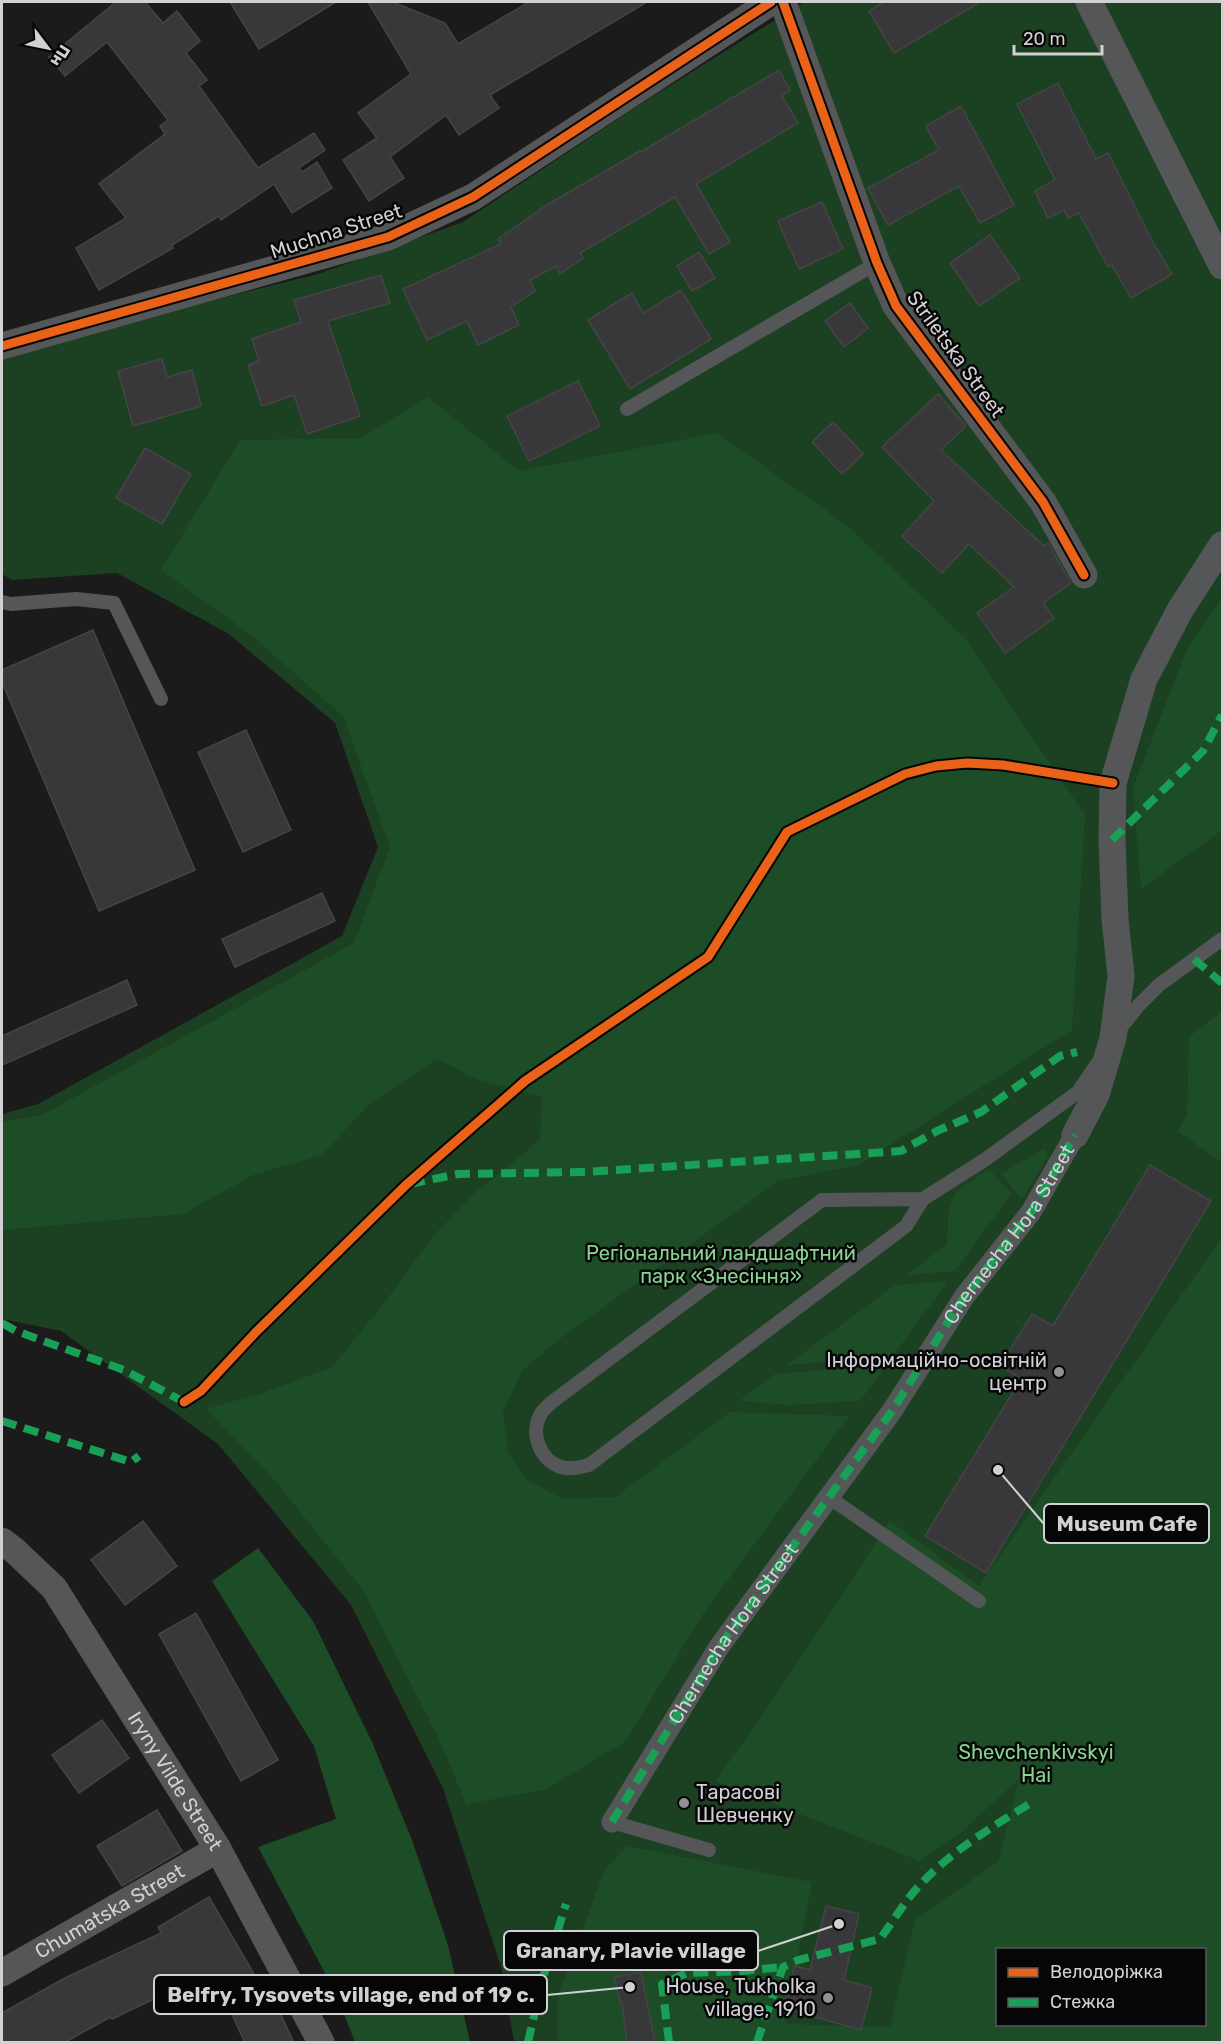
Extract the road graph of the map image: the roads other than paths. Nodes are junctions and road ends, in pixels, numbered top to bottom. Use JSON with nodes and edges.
{"nodes":[{"id":1,"x":771,"y":2,"type":"edge"},
{"id":2,"x":783,"y":2,"type":"edge"},
{"id":3,"x":1089,"y":2,"type":"edge"},
{"id":4,"x":877,"y":263,"type":"junction"},
{"id":5,"x":1222,"y":266,"type":"edge"},
{"id":6,"x":2,"y":346,"type":"edge"},
{"id":7,"x":627,"y":409,"type":"dead end"},
{"id":8,"x":1222,"y":545,"type":"edge"},
{"id":9,"x":1084,"y":575,"type":"dead end"},
{"id":10,"x":2,"y":602,"type":"edge"},
{"id":11,"x":161,"y":699,"type":"dead end"},
{"id":12,"x":1222,"y":939,"type":"edge"},
{"id":13,"x":1113,"y":1038,"type":"junction"},
{"id":14,"x":1075,"y":1135,"type":"joint"},
{"id":15,"x":923,"y":1199,"type":"junction"},
{"id":16,"x":830,"y":1498,"type":"junction"},
{"id":17,"x":2,"y":1541,"type":"edge"},
{"id":18,"x":979,"y":1601,"type":"dead end"},
{"id":19,"x":612,"y":1822,"type":"joint"},
{"id":20,"x":218,"y":1849,"type":"junction"},
{"id":21,"x":708,"y":1850,"type":"dead end"},
{"id":22,"x":2,"y":1973,"type":"edge"},
{"id":23,"x":321,"y":2043,"type":"edge"}],
"edges":[{"from":1,"to":6,"type":"street","name":"Muchna Street"},
{"from":2,"to":4,"type":"street","name":"Striletska Street"},
{"from":3,"to":5,"type":"street"},
{"from":4,"to":7,"type":"lane"},
{"from":4,"to":9,"type":"street","name":"Striletska Street"},
{"from":8,"to":13,"type":"street","name":"Chernecha Hora Street"},
{"from":10,"to":11,"type":"lane"},
{"from":12,"to":13,"type":"lane"},
{"from":13,"to":14,"type":"street","name":"Chernecha Hora Street"},
{"from":13,"to":15,"type":"lane"},
{"from":14,"to":16,"type":"street","name":"Chernecha Hora Street"},
{"from":15,"to":15,"type":"lane"},
{"from":16,"to":18,"type":"lane"},
{"from":16,"to":19,"type":"street","name":"Chernecha Hora Street"},
{"from":17,"to":20,"type":"street","name":"Iryny Vilde Street"},
{"from":19,"to":21,"type":"lane"},
{"from":20,"to":22,"type":"street","name":"Chumatska Street"},
{"from":20,"to":23,"type":"street","name":"Iryny Vilde Street"}]}
